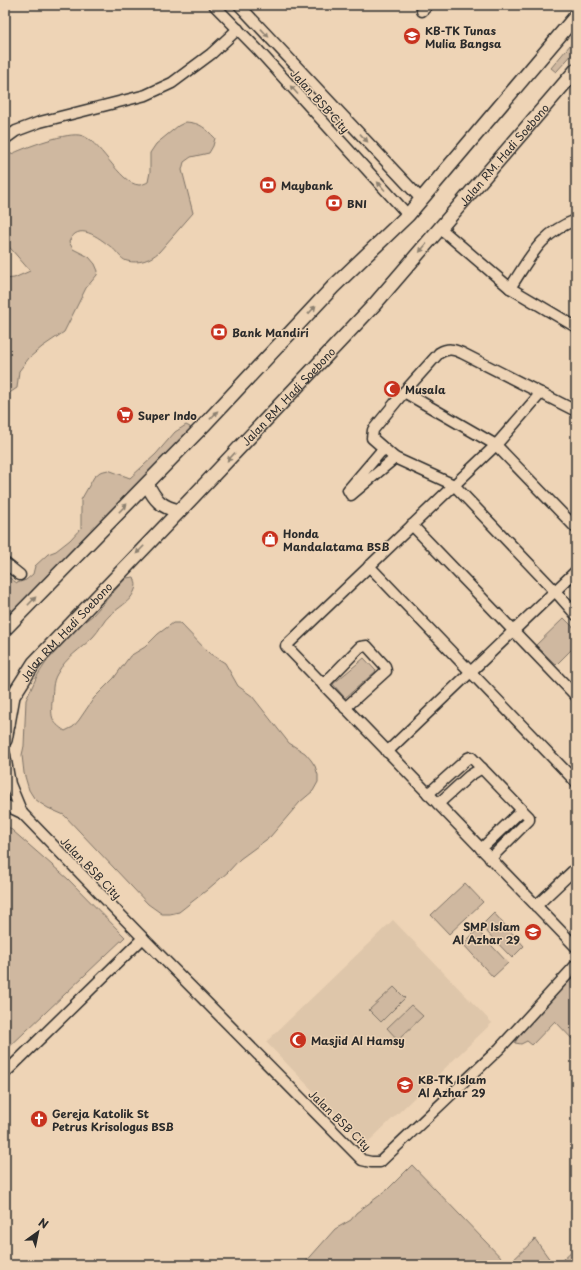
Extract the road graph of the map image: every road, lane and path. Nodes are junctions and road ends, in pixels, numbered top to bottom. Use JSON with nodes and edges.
{"nodes":[{"id":1,"x":214,"y":5,"type":"edge"},
{"id":2,"x":239,"y":5,"type":"edge"},
{"id":3,"x":576,"y":16,"type":"edge"},
{"id":4,"x":238,"y":29,"type":"junction"},
{"id":5,"x":576,"y":70,"type":"edge"},
{"id":6,"x":319,"y":91,"type":"junction"},
{"id":7,"x":306,"y":104,"type":"junction"},
{"id":8,"x":5,"y":139,"type":"edge"},
{"id":9,"x":421,"y":199,"type":"junction"},
{"id":10,"x":408,"y":215,"type":"junction"},
{"id":11,"x":576,"y":220,"type":"edge"},
{"id":12,"x":440,"y":228,"type":"junction"},
{"id":13,"x":510,"y":288,"type":"junction"},
{"id":14,"x":576,"y":327,"type":"edge"},
{"id":15,"x":404,"y":392,"type":"junction"},
{"id":16,"x":541,"y":393,"type":"junction"},
{"id":17,"x":576,"y":410,"type":"edge"},
{"id":18,"x":496,"y":445,"type":"junction"},
{"id":19,"x":384,"y":449,"type":"junction"},
{"id":20,"x":395,"y":458,"type":"junction"},
{"id":21,"x":146,"y":484,"type":"junction"},
{"id":22,"x":454,"y":485,"type":"junction"},
{"id":23,"x":179,"y":511,"type":"junction"},
{"id":24,"x":412,"y":525,"type":"junction"},
{"id":25,"x":576,"y":528,"type":"edge"},
{"id":26,"x":5,"y":563,"type":"edge"},
{"id":27,"x":369,"y":566,"type":"junction"},
{"id":28,"x":576,"y":571,"type":"edge"},
{"id":29,"x":20,"y":575,"type":"dead end"},
{"id":30,"x":555,"y":591,"type":"junction"},
{"id":31,"x":576,"y":615,"type":"edge"},
{"id":32,"x":5,"y":629,"type":"edge"},
{"id":33,"x":514,"y":631,"type":"junction"},
{"id":34,"x":471,"y":672,"type":"junction"},
{"id":35,"x":323,"y":685,"type":"junction"},
{"id":36,"x":576,"y":696,"type":"edge"},
{"id":37,"x":345,"y":708,"type":"junction"},
{"id":38,"x":6,"y":719,"type":"edge"},
{"id":39,"x":5,"y":740,"type":"edge"},
{"id":40,"x":387,"y":752,"type":"junction"},
{"id":41,"x":5,"y":755,"type":"edge"},
{"id":42,"x":482,"y":768,"type":"junction"},
{"id":43,"x":576,"y":782,"type":"edge"},
{"id":44,"x":428,"y":794,"type":"junction"},
{"id":45,"x":438,"y":804,"type":"junction"},
{"id":46,"x":5,"y":805,"type":"edge"},
{"id":47,"x":522,"y":810,"type":"junction"},
{"id":48,"x":22,"y":813,"type":"junction"},
{"id":49,"x":481,"y":849,"type":"junction"},
{"id":50,"x":490,"y":859,"type":"junction"},
{"id":51,"x":576,"y":868,"type":"edge"},
{"id":52,"x":536,"y":906,"type":"junction"},
{"id":53,"x":143,"y":938,"type":"junction"},
{"id":54,"x":576,"y":947,"type":"edge"},
{"id":55,"x":576,"y":965,"type":"edge"},
{"id":56,"x":5,"y":1073,"type":"edge"}],
"edges":[{"from":1,"to":4,"type":"street","name":"Jalan BSB City"},
{"from":2,"to":6,"type":"street","name":"Jalan BSB City","one_way":true},
{"from":3,"to":9,"type":"main road"},
{"from":7,"to":4,"type":"street","name":"Jalan BSB City","one_way":true},
{"from":4,"to":8,"type":"street"},
{"from":5,"to":12,"type":"main road","name":"Jalan RM. Hadi Soebono"},
{"from":6,"to":7,"type":"street"},
{"from":6,"to":9,"type":"street","name":"Jalan BSB City","one_way":true},
{"from":10,"to":7,"type":"street","name":"Jalan BSB City","one_way":true},
{"from":9,"to":10,"type":"main road"},
{"from":21,"to":10,"type":"main road","one_way":true},
{"from":11,"to":13,"type":"street"},
{"from":12,"to":13,"type":"street"},
{"from":12,"to":23,"type":"main road","name":"Jalan RM. Hadi Soebono","one_way":true},
{"from":13,"to":14,"type":"street"},
{"from":15,"to":16,"type":"street"},
{"from":15,"to":18,"type":"street"},
{"from":15,"to":19,"type":"street"},
{"from":16,"to":17,"type":"street"},
{"from":16,"to":18,"type":"street"},
{"from":18,"to":22,"type":"street"},
{"from":18,"to":25,"type":"street"},
{"from":19,"to":20,"type":"street"},
{"from":19,"to":20,"type":"street"},
{"from":20,"to":22,"type":"street"},
{"from":21,"to":23,"type":"main road"},
{"from":32,"to":21,"type":"main road","one_way":true},
{"from":22,"to":24,"type":"street"},
{"from":22,"to":30,"type":"street"},
{"from":23,"to":38,"type":"main road","name":"Jalan RM. Hadi Soebono","one_way":true},
{"from":24,"to":27,"type":"street"},
{"from":24,"to":33,"type":"street"},
{"from":26,"to":29,"type":"street"},
{"from":27,"to":34,"type":"street"},
{"from":27,"to":35,"type":"street"},
{"from":28,"to":30,"type":"street"},
{"from":30,"to":31,"type":"street"},
{"from":30,"to":33,"type":"street"},
{"from":33,"to":34,"type":"street"},
{"from":33,"to":36,"type":"street"},
{"from":34,"to":40,"type":"street"},
{"from":34,"to":43,"type":"street"},
{"from":35,"to":37,"type":"street"},
{"from":35,"to":37,"type":"street"},
{"from":37,"to":40,"type":"street"},
{"from":38,"to":39,"type":"main road","name":"Jalan RM. Hadi Soebono"},
{"from":40,"to":44,"type":"street"},
{"from":41,"to":48,"type":"street","name":"Jalan BSB City"},
{"from":42,"to":44,"type":"street"},
{"from":42,"to":45,"type":"street"},
{"from":42,"to":47,"type":"street"},
{"from":44,"to":45,"type":"street"},
{"from":45,"to":49,"type":"street"},
{"from":46,"to":48,"type":"street","name":"Jalan BSB City"},
{"from":47,"to":49,"type":"street"},
{"from":47,"to":50,"type":"street"},
{"from":48,"to":53,"type":"street","name":"Jalan BSB City"},
{"from":49,"to":50,"type":"street"},
{"from":50,"to":52,"type":"street"},
{"from":51,"to":52,"type":"street"},
{"from":52,"to":54,"type":"street"},
{"from":53,"to":55,"type":"street","name":"Jalan BSB City"},
{"from":53,"to":56,"type":"street"}]}
